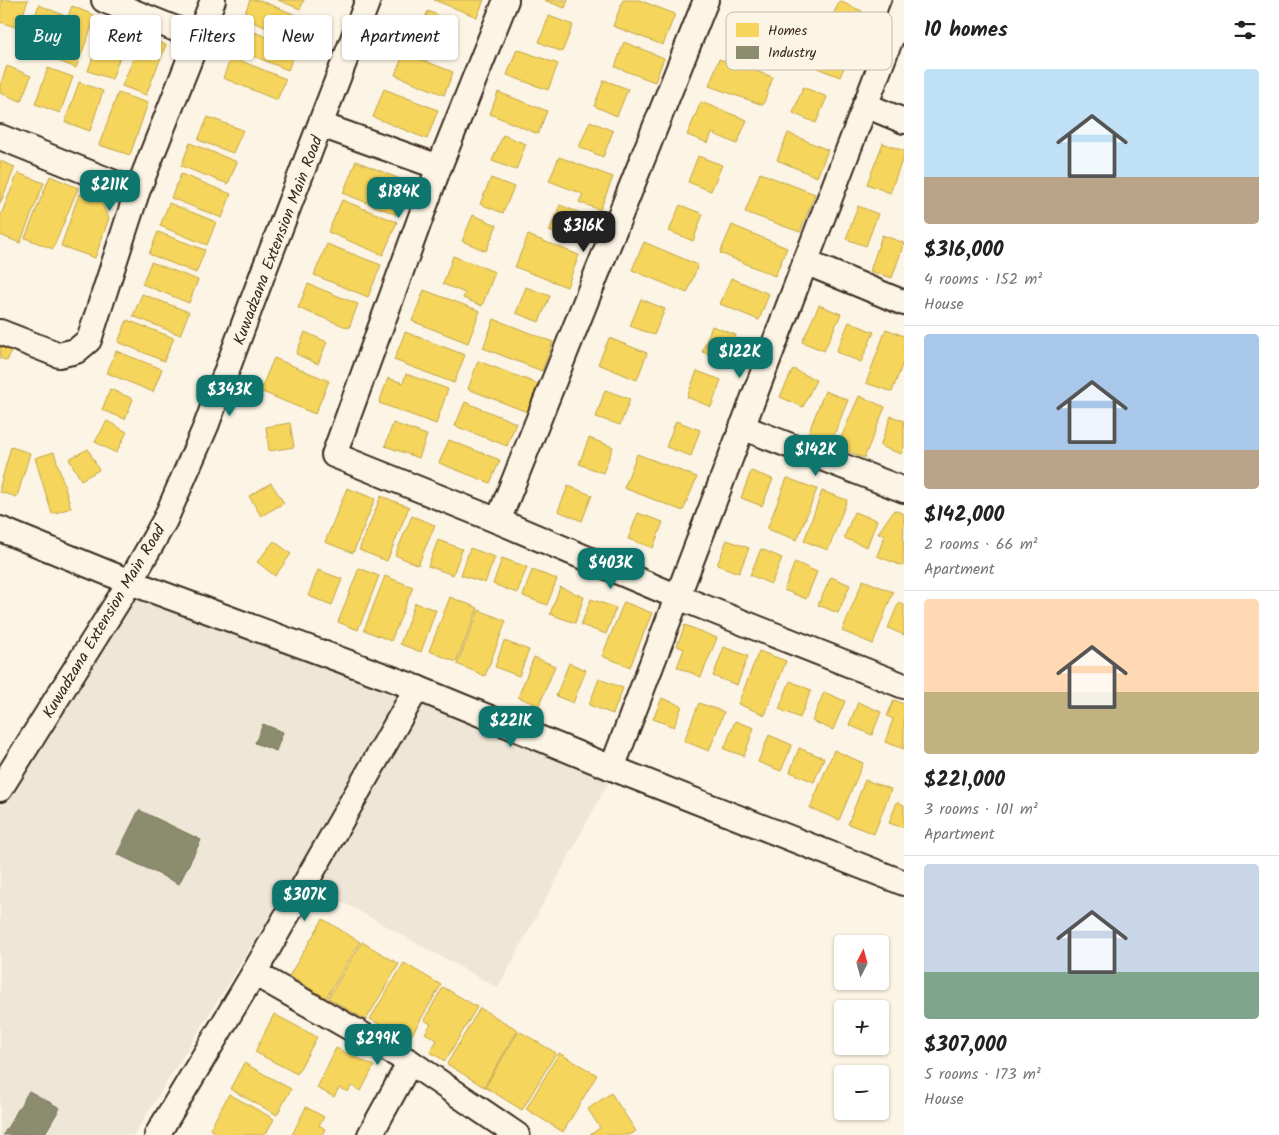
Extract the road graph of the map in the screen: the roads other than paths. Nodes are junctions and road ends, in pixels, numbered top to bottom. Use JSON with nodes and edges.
{"nodes":[{"id":1,"x":104,"y":0,"type":"edge"},
{"id":2,"x":213,"y":0,"type":"edge"},
{"id":3,"x":368,"y":0,"type":"edge"},
{"id":4,"x":506,"y":0,"type":"edge"},
{"id":5,"x":706,"y":0,"type":"edge"},
{"id":6,"x":904,"y":4,"type":"edge"},
{"id":7,"x":207,"y":15,"type":"edge"},
{"id":8,"x":171,"y":27,"type":"edge"},
{"id":9,"x":892,"y":35,"type":"edge"},
{"id":10,"x":189,"y":60,"type":"edge"},
{"id":11,"x":879,"y":70,"type":"edge"},
{"id":12,"x":865,"y":105,"type":"junction"},
{"id":13,"x":904,"y":121,"type":"edge"},
{"id":14,"x":321,"y":125,"type":"junction"},
{"id":15,"x":0,"y":136,"type":"edge"},
{"id":16,"x":439,"y":166,"type":"junction"},
{"id":17,"x":137,"y":192,"type":"junction"},
{"id":18,"x":805,"y":262,"type":"junction"},
{"id":19,"x":904,"y":304,"type":"edge"},
{"id":20,"x":0,"y":332,"type":"edge"},
{"id":21,"x":742,"y":427,"type":"junction"},
{"id":22,"x":904,"y":490,"type":"edge"},
{"id":23,"x":498,"y":521,"type":"junction"},
{"id":24,"x":0,"y":530,"type":"edge"},
{"id":25,"x":130,"y":582,"type":"junction"},
{"id":26,"x":678,"y":597,"type":"junction"},
{"id":27,"x":904,"y":686,"type":"edge"},
{"id":28,"x":417,"y":688,"type":"junction"},
{"id":29,"x":612,"y":768,"type":"junction"},
{"id":30,"x":0,"y":789,"type":"edge"},
{"id":31,"x":904,"y":883,"type":"edge"},
{"id":32,"x":254,"y":973,"type":"junction"},
{"id":33,"x":410,"y":1062,"type":"junction"},
{"id":34,"x":157,"y":1135,"type":"edge"},
{"id":35,"x":370,"y":1135,"type":"edge"},
{"id":36,"x":517,"y":1135,"type":"edge"}],
"edges":[{"from":1,"to":8,"type":"street"},
{"from":2,"to":7,"type":"street"},
{"from":3,"to":14,"type":"street","name":"Kuwadzana Extension Main Road"},
{"from":4,"to":16,"type":"street"},
{"from":5,"to":23,"type":"street"},
{"from":6,"to":9,"type":"street"},
{"from":10,"to":17,"type":"street"},
{"from":11,"to":12,"type":"street"},
{"from":12,"to":13,"type":"street"},
{"from":12,"to":18,"type":"street"},
{"from":14,"to":16,"type":"street"},
{"from":14,"to":25,"type":"street","name":"Kuwadzana Extension Main Road"},
{"from":15,"to":17,"type":"street"},
{"from":16,"to":23,"type":"street"},
{"from":17,"to":20,"type":"street"},
{"from":18,"to":19,"type":"street"},
{"from":18,"to":21,"type":"street"},
{"from":21,"to":22,"type":"street"},
{"from":21,"to":26,"type":"street"},
{"from":23,"to":26,"type":"street"},
{"from":24,"to":25,"type":"street"},
{"from":25,"to":28,"type":"street"},
{"from":25,"to":30,"type":"street","name":"Kuwadzana Extension Main Road"},
{"from":26,"to":27,"type":"street"},
{"from":26,"to":29,"type":"street"},
{"from":28,"to":29,"type":"street"},
{"from":28,"to":32,"type":"street"},
{"from":29,"to":31,"type":"street"},
{"from":32,"to":33,"type":"street"},
{"from":32,"to":34,"type":"street"},
{"from":33,"to":35,"type":"street"},
{"from":33,"to":36,"type":"street"}]}
